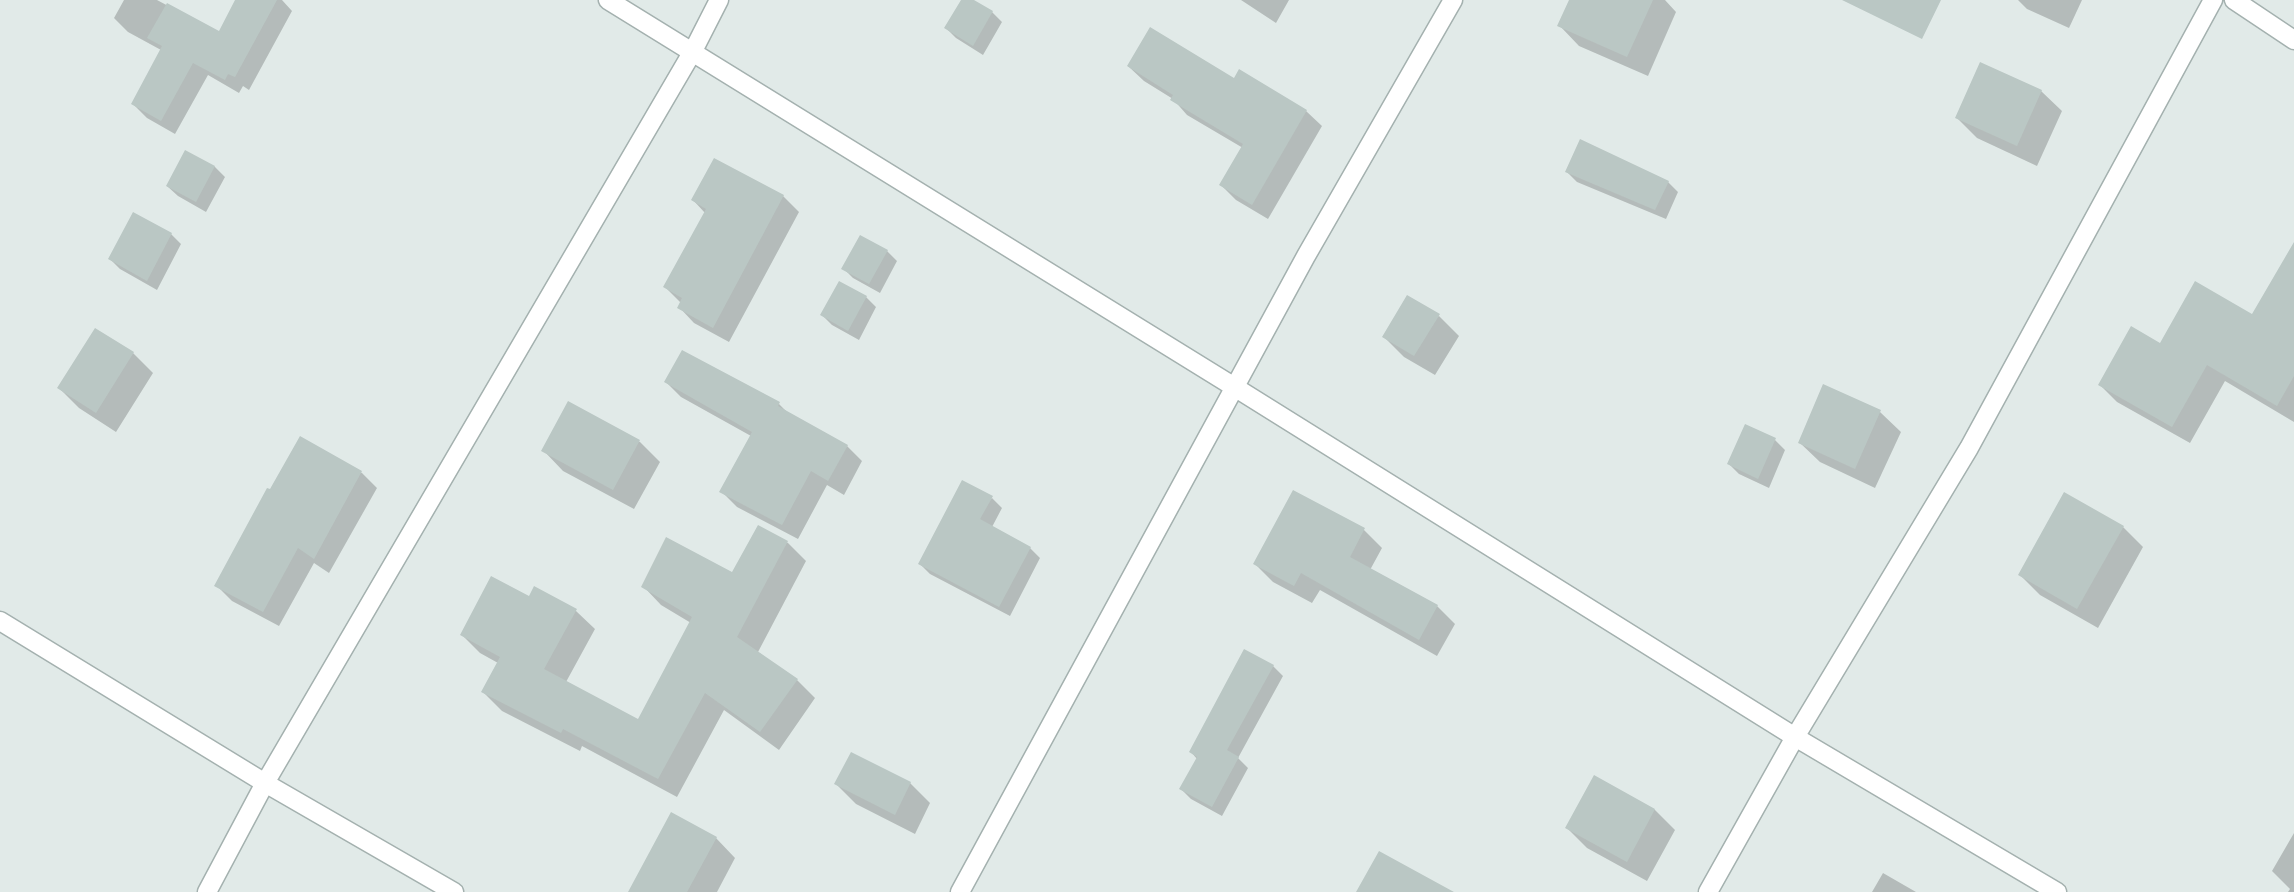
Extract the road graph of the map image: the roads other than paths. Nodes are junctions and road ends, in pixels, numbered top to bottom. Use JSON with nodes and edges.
{"nodes":[{"id":1,"x":608,"y":0,"type":"edge"},
{"id":2,"x":719,"y":0,"type":"edge"},
{"id":3,"x":1453,"y":0,"type":"edge"},
{"id":4,"x":2213,"y":0,"type":"edge"},
{"id":5,"x":2234,"y":0,"type":"edge"},
{"id":6,"x":2294,"y":40,"type":"edge"},
{"id":7,"x":693,"y":51,"type":"junction"},
{"id":8,"x":1236,"y":388,"type":"junction"},
{"id":9,"x":0,"y":621,"type":"edge"},
{"id":10,"x":1795,"y":737,"type":"junction"},
{"id":11,"x":265,"y":783,"type":"junction"},
{"id":12,"x":207,"y":892,"type":"edge"},
{"id":13,"x":454,"y":892,"type":"edge"},
{"id":14,"x":960,"y":892,"type":"edge"},
{"id":15,"x":1708,"y":892,"type":"edge"},
{"id":16,"x":2056,"y":892,"type":"edge"}],
"edges":[{"from":1,"to":7,"type":"street"},
{"from":2,"to":7,"type":"street"},
{"from":3,"to":8,"type":"street"},
{"from":4,"to":10,"type":"street"},
{"from":5,"to":6,"type":"street"},
{"from":7,"to":8,"type":"street"},
{"from":7,"to":11,"type":"street"},
{"from":8,"to":10,"type":"street"},
{"from":8,"to":14,"type":"street"},
{"from":9,"to":11,"type":"street"},
{"from":10,"to":15,"type":"street"},
{"from":10,"to":16,"type":"street"},
{"from":11,"to":12,"type":"street"},
{"from":11,"to":13,"type":"street"}]}
